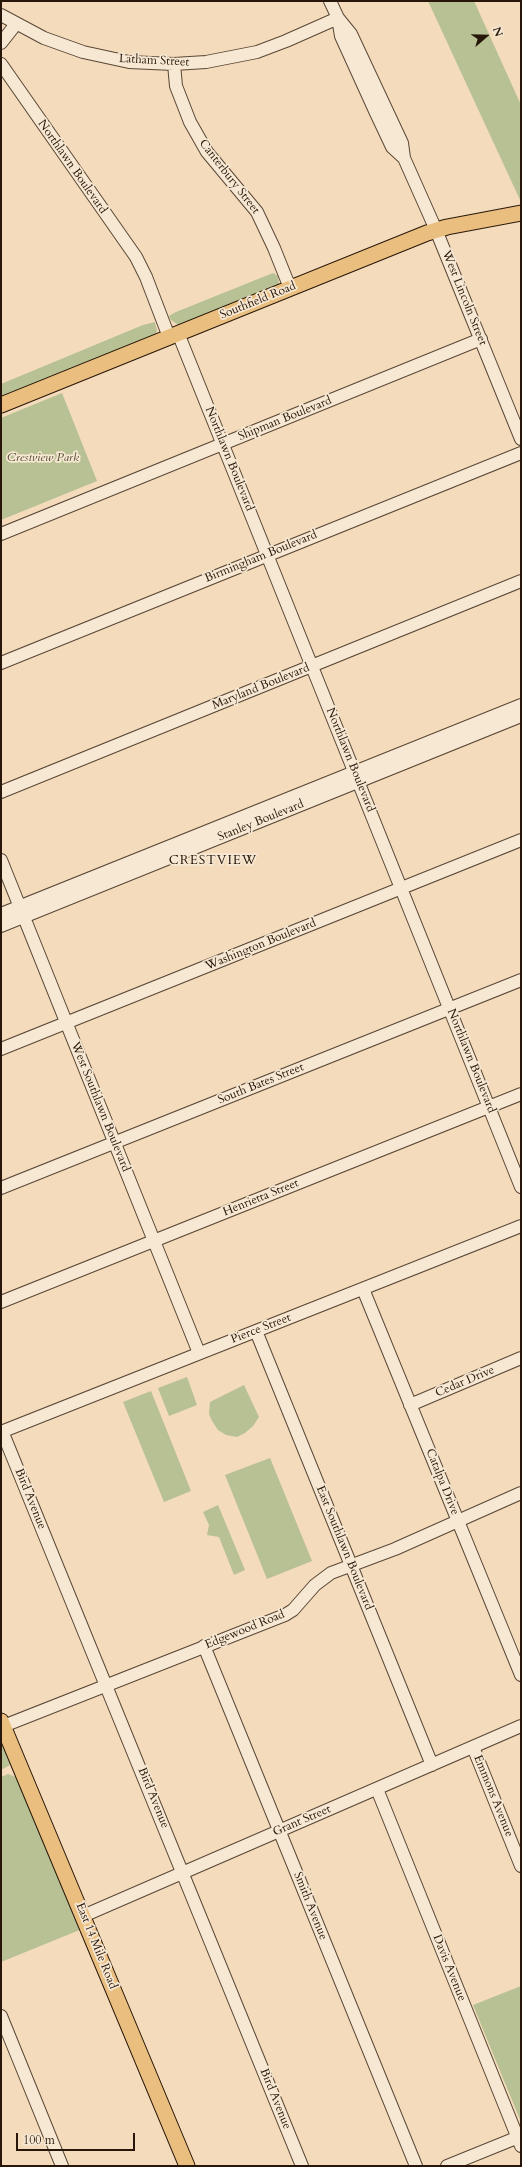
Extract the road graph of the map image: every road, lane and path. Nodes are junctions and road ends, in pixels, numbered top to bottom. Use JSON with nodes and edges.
{"nodes":[{"id":1,"x":330,"y":1,"type":"edge"},
{"id":2,"x":1,"y":15,"type":"edge"},
{"id":3,"x":338,"y":18,"type":"junction"},
{"id":4,"x":16,"y":24,"type":"junction"},
{"id":5,"x":1,"y":43,"type":"edge"},
{"id":6,"x":174,"y":64,"type":"junction"},
{"id":7,"x":2,"y":66,"type":"edge"},
{"id":8,"x":521,"y":213,"type":"edge"},
{"id":9,"x":436,"y":230,"type":"junction"},
{"id":10,"x":290,"y":288,"type":"junction"},
{"id":11,"x":173,"y":335,"type":"junction"},
{"id":12,"x":481,"y":339,"type":"junction"},
{"id":13,"x":1,"y":405,"type":"edge"},
{"id":14,"x":521,"y":439,"type":"edge"},
{"id":15,"x":223,"y":444,"type":"junction"},
{"id":16,"x":521,"y":453,"type":"edge"},
{"id":17,"x":1,"y":534,"type":"edge"},
{"id":18,"x":267,"y":555,"type":"junction"},
{"id":19,"x":521,"y":581,"type":"edge"},
{"id":20,"x":1,"y":663,"type":"edge"},
{"id":21,"x":312,"y":666,"type":"junction"},
{"id":22,"x":521,"y":705,"type":"edge"},
{"id":23,"x":521,"y":716,"type":"edge"},
{"id":24,"x":473,"y":730,"type":"junction"},
{"id":25,"x":357,"y":777,"type":"junction"},
{"id":26,"x":1,"y":792,"type":"edge"},
{"id":27,"x":521,"y":840,"type":"edge"},
{"id":28,"x":1,"y":860,"type":"edge"},
{"id":29,"x":401,"y":888,"type":"junction"},
{"id":30,"x":22,"y":912,"type":"junction"},
{"id":31,"x":1,"y":914,"type":"edge"},
{"id":32,"x":1,"y":926,"type":"edge"},
{"id":33,"x":521,"y":980,"type":"edge"},
{"id":34,"x":449,"y":1007,"type":"junction"},
{"id":35,"x":66,"y":1023,"type":"junction"},
{"id":36,"x":1,"y":1049,"type":"edge"},
{"id":37,"x":521,"y":1094,"type":"edge"},
{"id":38,"x":489,"y":1106,"type":"junction"},
{"id":39,"x":115,"y":1142,"type":"junction"},
{"id":40,"x":521,"y":1187,"type":"edge"},
{"id":41,"x":1,"y":1188,"type":"edge"},
{"id":42,"x":521,"y":1226,"type":"edge"},
{"id":43,"x":154,"y":1241,"type":"junction"},
{"id":44,"x":363,"y":1289,"type":"junction"},
{"id":45,"x":1,"y":1302,"type":"edge"},
{"id":46,"x":256,"y":1331,"type":"junction"},
{"id":47,"x":199,"y":1353,"type":"junction"},
{"id":48,"x":521,"y":1358,"type":"edge"},
{"id":49,"x":410,"y":1405,"type":"junction"},
{"id":50,"x":2,"y":1432,"type":"edge"},
{"id":51,"x":521,"y":1493,"type":"edge"},
{"id":52,"x":458,"y":1521,"type":"junction"},
{"id":53,"x":351,"y":1566,"type":"junction"},
{"id":54,"x":204,"y":1646,"type":"junction"},
{"id":55,"x":521,"y":1675,"type":"edge"},
{"id":56,"x":106,"y":1685,"type":"junction"},
{"id":57,"x":2,"y":1725,"type":"edge"},
{"id":58,"x":521,"y":1726,"type":"edge"},
{"id":59,"x":473,"y":1747,"type":"junction"},
{"id":60,"x":432,"y":1765,"type":"junction"},
{"id":61,"x":377,"y":1789,"type":"junction"},
{"id":62,"x":280,"y":1831,"type":"junction"},
{"id":63,"x":521,"y":1866,"type":"edge"},
{"id":64,"x":184,"y":1872,"type":"junction"},
{"id":65,"x":83,"y":1916,"type":"junction"},
{"id":66,"x":1,"y":2016,"type":"edge"},
{"id":67,"x":520,"y":2140,"type":"edge"},
{"id":68,"x":62,"y":2166,"type":"edge"},
{"id":69,"x":187,"y":2166,"type":"edge"},
{"id":70,"x":302,"y":2166,"type":"edge"},
{"id":71,"x":416,"y":2166,"type":"edge"},
{"id":72,"x":447,"y":2166,"type":"edge"}],
"edges":[{"from":1,"to":3,"type":"street","name":"West Lincoln Street"},
{"from":2,"to":4,"type":"street","name":"Latham Street"},
{"from":3,"to":6,"type":"street","name":"Latham Street"},
{"from":3,"to":9,"type":"street","name":"West Lincoln Street"},
{"from":4,"to":5,"type":"street"},
{"from":4,"to":6,"type":"street","name":"Latham Street"},
{"from":6,"to":10,"type":"street","name":"Canterbury Street"},
{"from":7,"to":11,"type":"street","name":"Northlawn Boulevard"},
{"from":8,"to":9,"type":"main road","name":"Southfield Road"},
{"from":9,"to":10,"type":"main road","name":"Southfield Road"},
{"from":9,"to":12,"type":"street","name":"West Lincoln Street"},
{"from":10,"to":11,"type":"main road","name":"Southfield Road"},
{"from":11,"to":13,"type":"main road","name":"Southfield Road"},
{"from":11,"to":15,"type":"street","name":"Northlawn Boulevard"},
{"from":12,"to":14,"type":"street","name":"West Lincoln Street"},
{"from":12,"to":15,"type":"street","name":"Shipman Boulevard"},
{"from":15,"to":17,"type":"street","name":"Shipman Boulevard"},
{"from":15,"to":18,"type":"street","name":"Northlawn Boulevard"},
{"from":16,"to":18,"type":"street","name":"Birmingham Boulevard"},
{"from":18,"to":20,"type":"street","name":"Birmingham Boulevard"},
{"from":18,"to":21,"type":"street","name":"Northlawn Boulevard"},
{"from":19,"to":21,"type":"street","name":"Maryland Boulevard"},
{"from":21,"to":25,"type":"street","name":"Northlawn Boulevard"},
{"from":21,"to":26,"type":"street","name":"Maryland Boulevard"},
{"from":22,"to":24,"type":"street","name":"Stanley Boulevard"},
{"from":23,"to":24,"type":"street","name":"Stanley Boulevard"},
{"from":24,"to":25,"type":"street","name":"Stanley Boulevard"},
{"from":25,"to":29,"type":"street","name":"Northlawn Boulevard"},
{"from":25,"to":30,"type":"street","name":"Stanley Boulevard"},
{"from":27,"to":29,"type":"street","name":"Washington Boulevard"},
{"from":28,"to":30,"type":"street","name":"West Southlawn Boulevard"},
{"from":29,"to":34,"type":"street","name":"Northlawn Boulevard"},
{"from":29,"to":35,"type":"street","name":"Washington Boulevard"},
{"from":30,"to":31,"type":"street","name":"Stanley Boulevard"},
{"from":30,"to":32,"type":"street","name":"Stanley Boulevard"},
{"from":30,"to":35,"type":"street","name":"West Southlawn Boulevard"},
{"from":33,"to":34,"type":"street","name":"South Bates Street"},
{"from":34,"to":38,"type":"street","name":"Northlawn Boulevard"},
{"from":34,"to":39,"type":"street","name":"South Bates Street"},
{"from":35,"to":36,"type":"street","name":"Washington Boulevard"},
{"from":35,"to":39,"type":"street","name":"West Southlawn Boulevard"},
{"from":37,"to":38,"type":"street","name":"Henrietta Street"},
{"from":38,"to":40,"type":"street","name":"Northlawn Boulevard"},
{"from":38,"to":43,"type":"street","name":"Henrietta Street"},
{"from":39,"to":41,"type":"street","name":"South Bates Street"},
{"from":39,"to":43,"type":"street","name":"West Southlawn Boulevard"},
{"from":42,"to":44,"type":"street","name":"Pierce Street"},
{"from":43,"to":45,"type":"street","name":"Henrietta Street"},
{"from":43,"to":47,"type":"street","name":"West Southlawn Boulevard"},
{"from":44,"to":46,"type":"street","name":"Pierce Street"},
{"from":44,"to":49,"type":"street","name":"Catalpa Drive"},
{"from":46,"to":47,"type":"street","name":"Pierce Street"},
{"from":46,"to":53,"type":"street","name":"East Southlawn Boulevard"},
{"from":47,"to":50,"type":"street","name":"Pierce Street"},
{"from":48,"to":49,"type":"street","name":"Cedar Drive"},
{"from":49,"to":52,"type":"street","name":"Catalpa Drive"},
{"from":50,"to":56,"type":"street","name":"Bird Avenue"},
{"from":51,"to":52,"type":"street","name":"Edgewood Road"},
{"from":52,"to":53,"type":"street","name":"Edgewood Road"},
{"from":52,"to":55,"type":"street","name":"Catalpa Drive"},
{"from":53,"to":54,"type":"street","name":"Edgewood Road"},
{"from":53,"to":60,"type":"street","name":"East Southlawn Boulevard"},
{"from":54,"to":56,"type":"street","name":"Edgewood Road"},
{"from":54,"to":62,"type":"street","name":"Smith Avenue"},
{"from":56,"to":57,"type":"street","name":"Edgewood Road"},
{"from":56,"to":64,"type":"street","name":"Bird Avenue"},
{"from":57,"to":65,"type":"main road","name":"East 14 Mile Road"},
{"from":58,"to":59,"type":"street","name":"Grant Street"},
{"from":59,"to":60,"type":"street","name":"Grant Street"},
{"from":59,"to":63,"type":"street","name":"Emmons Avenue"},
{"from":60,"to":61,"type":"street","name":"Grant Street"},
{"from":61,"to":62,"type":"street","name":"Grant Street"},
{"from":61,"to":67,"type":"street","name":"Davis Avenue"},
{"from":62,"to":64,"type":"street","name":"Grant Street"},
{"from":62,"to":71,"type":"street","name":"Smith Avenue"},
{"from":64,"to":65,"type":"street","name":"Grant Street"},
{"from":64,"to":70,"type":"street","name":"Bird Avenue"},
{"from":65,"to":69,"type":"main road","name":"East 14 Mile Road"},
{"from":66,"to":68,"type":"street"},
{"from":67,"to":72,"type":"street"}]}
